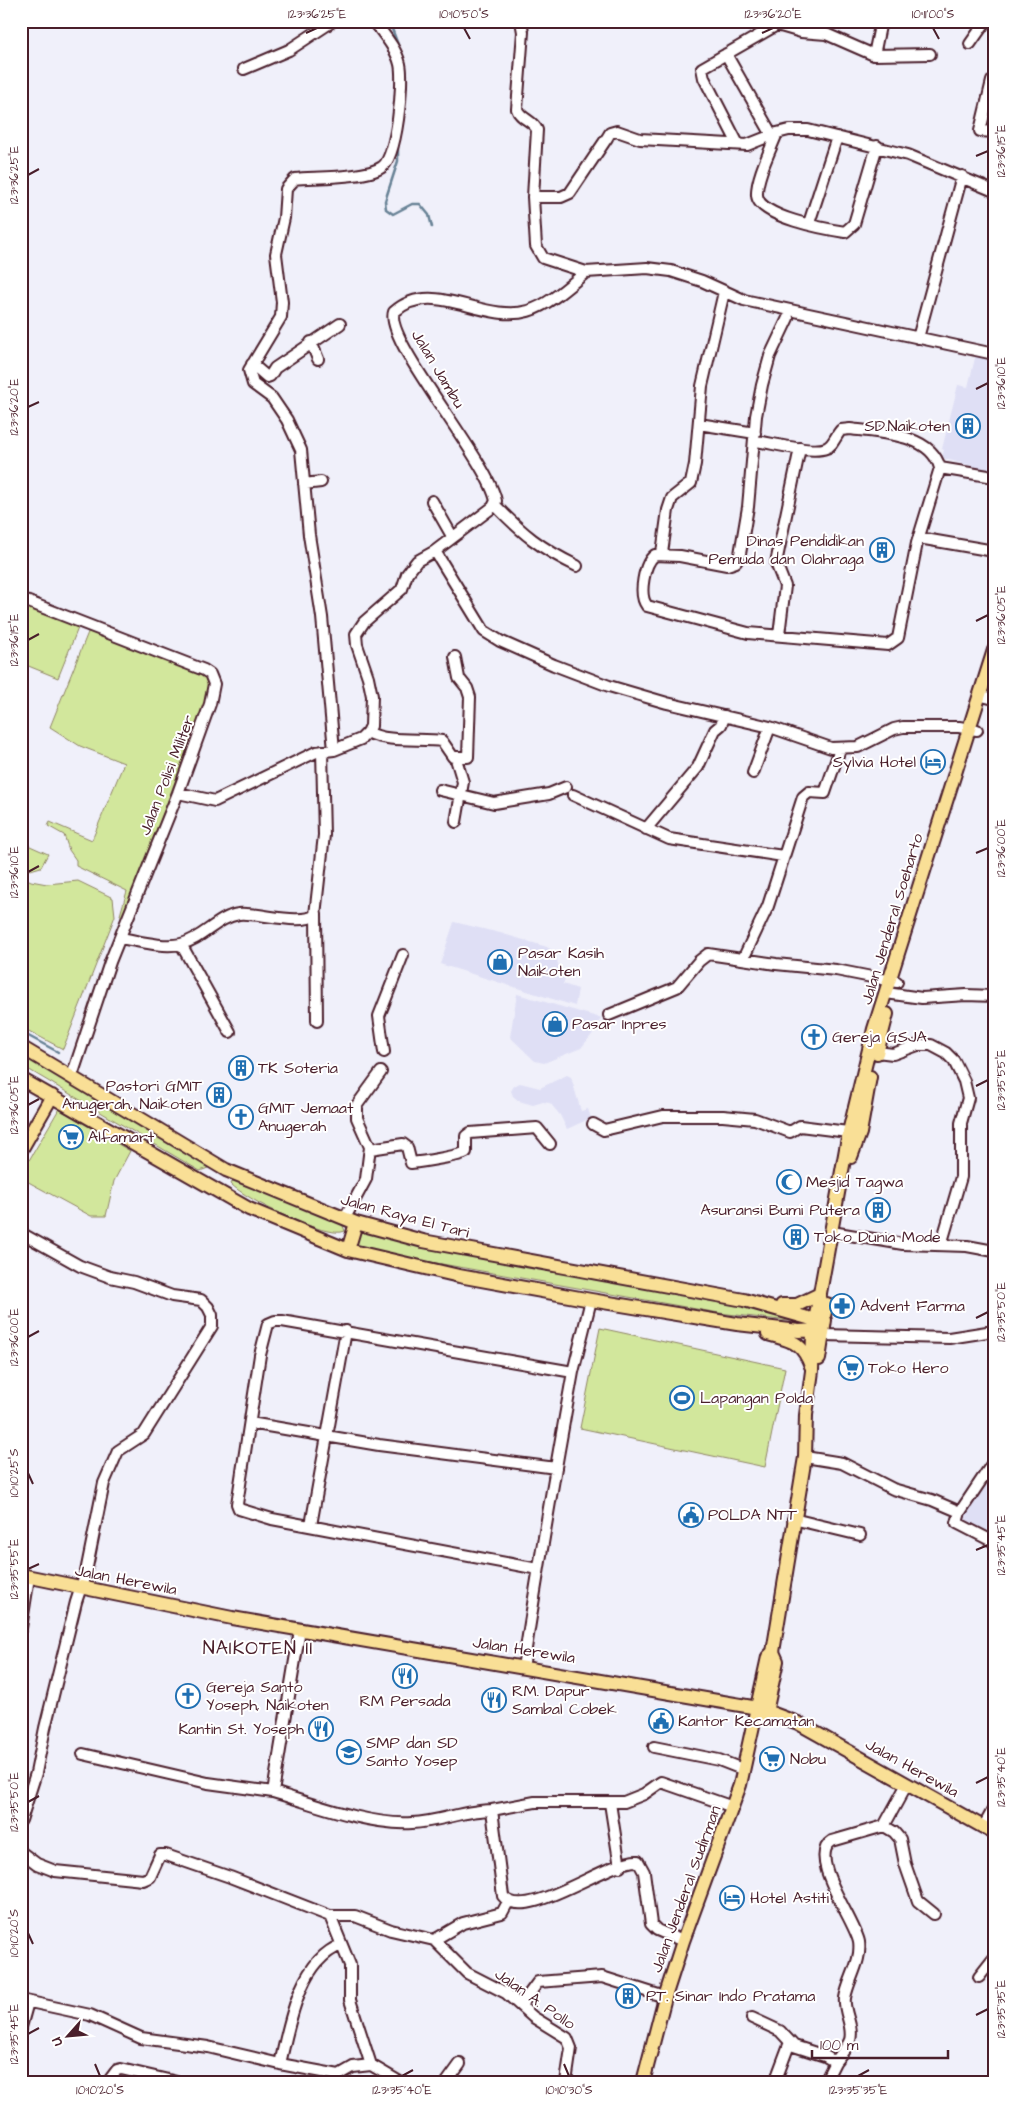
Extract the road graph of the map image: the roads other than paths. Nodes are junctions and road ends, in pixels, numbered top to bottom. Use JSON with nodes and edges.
{"nodes":[{"id":1,"x":333,"y":21,"type":"edge"},
{"id":2,"x":374,"y":21,"type":"edge"},
{"id":3,"x":522,"y":21,"type":"edge"},
{"id":4,"x":881,"y":21,"type":"edge"},
{"id":5,"x":986,"y":21,"type":"edge"},
{"id":6,"x":776,"y":23,"type":"edge"},
{"id":7,"x":799,"y":25,"type":"edge"},
{"id":8,"x":970,"y":44,"type":"dead end"},
{"id":9,"x":726,"y":54,"type":"junction"},
{"id":10,"x":930,"y":54,"type":"dead end"},
{"id":11,"x":874,"y":55,"type":"junction"},
{"id":12,"x":244,"y":69,"type":"dead end"},
{"id":13,"x":992,"y":81,"type":"dead end"},
{"id":14,"x":994,"y":132,"type":"edge"},
{"id":15,"x":775,"y":134,"type":"junction"},
{"id":16,"x":837,"y":137,"type":"junction"},
{"id":17,"x":738,"y":144,"type":"junction"},
{"id":18,"x":877,"y":146,"type":"junction"},
{"id":19,"x":962,"y":176,"type":"junction"},
{"id":20,"x":994,"y":191,"type":"edge"},
{"id":21,"x":534,"y":197,"type":"junction"},
{"id":22,"x":809,"y":223,"type":"junction"},
{"id":23,"x":586,"y":272,"type":"junction"},
{"id":24,"x":724,"y":292,"type":"junction"},
{"id":25,"x":788,"y":318,"type":"dead end"},
{"id":26,"x":340,"y":324,"type":"dead end"},
{"id":27,"x":918,"y":338,"type":"junction"},
{"id":28,"x":311,"y":342,"type":"junction"},
{"id":29,"x":994,"y":354,"type":"edge"},
{"id":30,"x":318,"y":359,"type":"dead end"},
{"id":31,"x":252,"y":364,"type":"junction"},
{"id":32,"x":699,"y":424,"type":"junction"},
{"id":33,"x":755,"y":437,"type":"junction"},
{"id":34,"x":800,"y":448,"type":"junction"},
{"id":35,"x":940,"y":468,"type":"junction"},
{"id":36,"x":994,"y":477,"type":"edge"},
{"id":37,"x":321,"y":482,"type":"dead end"},
{"id":38,"x":304,"y":484,"type":"junction"},
{"id":39,"x":432,"y":501,"type":"dead end"},
{"id":40,"x":495,"y":505,"type":"junction"},
{"id":41,"x":452,"y":536,"type":"junction"},
{"id":42,"x":918,"y":538,"type":"junction"},
{"id":43,"x":435,"y":551,"type":"junction"},
{"id":44,"x":994,"y":551,"type":"edge"},
{"id":45,"x":662,"y":553,"type":"junction"},
{"id":46,"x":577,"y":566,"type":"dead end"},
{"id":47,"x":21,"y":600,"type":"edge"},
{"id":48,"x":779,"y":635,"type":"junction"},
{"id":49,"x":994,"y":650,"type":"edge"},
{"id":50,"x":454,"y":657,"type":"dead end"},
{"id":51,"x":994,"y":666,"type":"edge"},
{"id":52,"x":990,"y":698,"type":"edge"},
{"id":53,"x":725,"y":716,"type":"junction"},
{"id":54,"x":770,"y":726,"type":"junction"},
{"id":55,"x":973,"y":729,"type":"junction"},
{"id":56,"x":368,"y":732,"type":"junction"},
{"id":57,"x":840,"y":749,"type":"junction"},
{"id":58,"x":334,"y":750,"type":"junction"},
{"id":59,"x":322,"y":751,"type":"junction"},
{"id":60,"x":456,"y":759,"type":"junction"},
{"id":61,"x":753,"y":773,"type":"dead end"},
{"id":62,"x":440,"y":790,"type":"dead end"},
{"id":63,"x":178,"y":793,"type":"junction"},
{"id":64,"x":464,"y":795,"type":"junction"},
{"id":65,"x":456,"y":822,"type":"dead end"},
{"id":66,"x":646,"y":829,"type":"junction"},
{"id":67,"x":783,"y":856,"type":"junction"},
{"id":68,"x":316,"y":913,"type":"junction"},
{"id":69,"x":120,"y":938,"type":"junction"},
{"id":70,"x":181,"y":944,"type":"junction"},
{"id":71,"x":403,"y":955,"type":"dead end"},
{"id":72,"x":743,"y":959,"type":"junction"},
{"id":73,"x":893,"y":981,"type":"junction"},
{"id":74,"x":889,"y":994,"type":"junction"},
{"id":75,"x":994,"y":996,"type":"edge"},
{"id":76,"x":609,"y":1015,"type":"dead end"},
{"id":77,"x":317,"y":1021,"type":"dead end"},
{"id":78,"x":230,"y":1032,"type":"dead end"},
{"id":79,"x":21,"y":1048,"type":"edge"},
{"id":80,"x":384,"y":1052,"type":"dead end"},
{"id":81,"x":877,"y":1052,"type":"junction"},
{"id":82,"x":381,"y":1072,"type":"dead end"},
{"id":83,"x":72,"y":1076,"type":"junction"},
{"id":84,"x":21,"y":1079,"type":"edge"},
{"id":85,"x":52,"y":1096,"type":"junction"},
{"id":86,"x":593,"y":1124,"type":"dead end"},
{"id":87,"x":854,"y":1132,"type":"junction"},
{"id":88,"x":550,"y":1144,"type":"dead end"},
{"id":89,"x":370,"y":1149,"type":"junction"},
{"id":90,"x":21,"y":1150,"type":"edge"},
{"id":91,"x":226,"y":1170,"type":"junction"},
{"id":92,"x":215,"y":1190,"type":"junction"},
{"id":93,"x":351,"y":1221,"type":"junction"},
{"id":94,"x":21,"y":1233,"type":"edge"},
{"id":95,"x":838,"y":1233,"type":"junction"},
{"id":96,"x":941,"y":1245,"type":"junction"},
{"id":97,"x":348,"y":1250,"type":"junction"},
{"id":98,"x":994,"y":1252,"type":"edge"},
{"id":99,"x":824,"y":1299,"type":"junction"},
{"id":100,"x":591,"y":1300,"type":"junction"},
{"id":101,"x":744,"y":1300,"type":"junction"},
{"id":102,"x":737,"y":1324,"type":"junction"},
{"id":103,"x":818,"y":1328,"type":"junction"},
{"id":104,"x":346,"y":1331,"type":"junction"},
{"id":105,"x":994,"y":1334,"type":"edge"},
{"id":106,"x":816,"y":1367,"type":"junction"},
{"id":107,"x":573,"y":1372,"type":"junction"},
{"id":108,"x":250,"y":1423,"type":"junction"},
{"id":109,"x":328,"y":1436,"type":"junction"},
{"id":110,"x":805,"y":1458,"type":"junction"},
{"id":111,"x":994,"y":1460,"type":"edge"},
{"id":112,"x":556,"y":1468,"type":"junction"},
{"id":113,"x":960,"y":1512,"type":"junction"},
{"id":114,"x":793,"y":1519,"type":"junction"},
{"id":115,"x":311,"y":1525,"type":"junction"},
{"id":116,"x":860,"y":1535,"type":"dead end"},
{"id":117,"x":994,"y":1542,"type":"edge"},
{"id":118,"x":538,"y":1569,"type":"junction"},
{"id":119,"x":25,"y":1576,"type":"edge"},
{"id":120,"x":80,"y":1588,"type":"junction"},
{"id":121,"x":21,"y":1628,"type":"edge"},
{"id":122,"x":300,"y":1630,"type":"junction"},
{"id":123,"x":524,"y":1668,"type":"junction"},
{"id":124,"x":763,"y":1709,"type":"junction"},
{"id":125,"x":654,"y":1747,"type":"dead end"},
{"id":126,"x":83,"y":1754,"type":"dead end"},
{"id":127,"x":742,"y":1769,"type":"junction"},
{"id":128,"x":907,"y":1784,"type":"junction"},
{"id":129,"x":740,"y":1785,"type":"junction"},
{"id":130,"x":273,"y":1792,"type":"junction"},
{"id":131,"x":610,"y":1803,"type":"junction"},
{"id":132,"x":733,"y":1807,"type":"junction"},
{"id":133,"x":994,"y":1808,"type":"edge"},
{"id":134,"x":492,"y":1810,"type":"junction"},
{"id":135,"x":21,"y":1820,"type":"edge"},
{"id":136,"x":884,"y":1826,"type":"junction"},
{"id":137,"x":989,"y":1830,"type":"edge"},
{"id":138,"x":21,"y":1852,"type":"edge"},
{"id":139,"x":620,"y":1867,"type":"junction"},
{"id":140,"x":508,"y":1902,"type":"junction"},
{"id":141,"x":934,"y":1914,"type":"dead end"},
{"id":142,"x":330,"y":1916,"type":"junction"},
{"id":143,"x":434,"y":1940,"type":"junction"},
{"id":144,"x":683,"y":1941,"type":"junction"},
{"id":145,"x":341,"y":1945,"type":"junction"},
{"id":146,"x":994,"y":1958,"type":"edge"},
{"id":147,"x":979,"y":1976,"type":"dead end"},
{"id":148,"x":665,"y":1997,"type":"junction"},
{"id":149,"x":24,"y":2001,"type":"edge"},
{"id":150,"x":521,"y":2005,"type":"junction"},
{"id":151,"x":752,"y":2018,"type":"dead end"},
{"id":152,"x":21,"y":2026,"type":"edge"},
{"id":153,"x":790,"y":2042,"type":"junction"},
{"id":154,"x":835,"y":2062,"type":"junction"},
{"id":155,"x":280,"y":2064,"type":"junction"},
{"id":156,"x":460,"y":2064,"type":"dead end"},
{"id":157,"x":371,"y":2065,"type":"junction"},
{"id":158,"x":338,"y":2078,"type":"edge"},
{"id":159,"x":108,"y":2082,"type":"edge"},
{"id":160,"x":177,"y":2082,"type":"edge"},
{"id":161,"x":400,"y":2082,"type":"edge"},
{"id":162,"x":447,"y":2082,"type":"edge"},
{"id":163,"x":566,"y":2082,"type":"edge"},
{"id":164,"x":643,"y":2082,"type":"edge"},
{"id":165,"x":775,"y":2082,"type":"edge"},
{"id":166,"x":825,"y":2082,"type":"edge"}],
"edges":[{"from":1,"to":12,"type":"street"},
{"from":2,"to":31,"type":"street"},
{"from":3,"to":21,"type":"street"},
{"from":4,"to":11,"type":"street"},
{"from":5,"to":8,"type":"street"},
{"from":6,"to":7,"type":"street"},
{"from":6,"to":9,"type":"street"},
{"from":7,"to":11,"type":"street"},
{"from":9,"to":15,"type":"street"},
{"from":9,"to":17,"type":"street"},
{"from":10,"to":11,"type":"street"},
{"from":13,"to":14,"type":"street"},
{"from":15,"to":16,"type":"street"},
{"from":15,"to":17,"type":"street"},
{"from":15,"to":22,"type":"street"},
{"from":16,"to":18,"type":"street"},
{"from":16,"to":22,"type":"street"},
{"from":17,"to":21,"type":"street"},
{"from":18,"to":19,"type":"street"},
{"from":18,"to":22,"type":"street"},
{"from":19,"to":20,"type":"street"},
{"from":19,"to":27,"type":"street"},
{"from":21,"to":23,"type":"street"},
{"from":23,"to":24,"type":"street"},
{"from":23,"to":40,"type":"street","name":"Jalan Jambu"},
{"from":24,"to":27,"type":"street"},
{"from":24,"to":32,"type":"street"},
{"from":25,"to":33,"type":"street"},
{"from":26,"to":28,"type":"street"},
{"from":27,"to":29,"type":"street"},
{"from":28,"to":30,"type":"street"},
{"from":28,"to":31,"type":"street"},
{"from":31,"to":38,"type":"street"},
{"from":32,"to":33,"type":"street"},
{"from":32,"to":45,"type":"street"},
{"from":33,"to":34,"type":"street"},
{"from":33,"to":45,"type":"street"},
{"from":34,"to":35,"type":"street"},
{"from":34,"to":48,"type":"street"},
{"from":35,"to":36,"type":"street"},
{"from":35,"to":42,"type":"street"},
{"from":37,"to":38,"type":"street"},
{"from":38,"to":58,"type":"street"},
{"from":39,"to":41,"type":"street"},
{"from":40,"to":41,"type":"street"},
{"from":40,"to":46,"type":"street"},
{"from":41,"to":43,"type":"street"},
{"from":42,"to":44,"type":"street"},
{"from":42,"to":48,"type":"street"},
{"from":43,"to":53,"type":"street"},
{"from":43,"to":56,"type":"street"},
{"from":45,"to":48,"type":"street"},
{"from":47,"to":63,"type":"street","name":"Jalan Polisi Militer"},
{"from":49,"to":55,"type":"main road","name":"Jalan Jenderal Soeharto"},
{"from":50,"to":60,"type":"street"},
{"from":51,"to":52,"type":"main road","name":"Jalan Jenderal Soeharto"},
{"from":52,"to":55,"type":"main road","name":"Jalan Jenderal Soeharto"},
{"from":53,"to":54,"type":"street"},
{"from":53,"to":66,"type":"street"},
{"from":54,"to":57,"type":"street"},
{"from":54,"to":61,"type":"street"},
{"from":55,"to":57,"type":"street"},
{"from":55,"to":73,"type":"main road","name":"Jalan Jenderal Soeharto"},
{"from":56,"to":58,"type":"street"},
{"from":56,"to":60,"type":"street"},
{"from":57,"to":67,"type":"street"},
{"from":58,"to":59,"type":"street"},
{"from":59,"to":63,"type":"street"},
{"from":59,"to":68,"type":"street"},
{"from":60,"to":64,"type":"street"},
{"from":62,"to":64,"type":"street"},
{"from":63,"to":69,"type":"street","name":"Jalan Polisi Militer"},
{"from":64,"to":65,"type":"street"},
{"from":64,"to":66,"type":"street"},
{"from":66,"to":67,"type":"street"},
{"from":67,"to":72,"type":"street"},
{"from":68,"to":70,"type":"street"},
{"from":68,"to":77,"type":"street"},
{"from":69,"to":70,"type":"street"},
{"from":69,"to":83,"type":"street","name":"Jalan Polisi Militer"},
{"from":70,"to":78,"type":"street"},
{"from":71,"to":80,"type":"street"},
{"from":72,"to":73,"type":"street"},
{"from":72,"to":76,"type":"street"},
{"from":73,"to":74,"type":"main road","name":"Jalan Jenderal Soeharto"},
{"from":74,"to":75,"type":"street"},
{"from":74,"to":81,"type":"main road","name":"Jalan Jenderal Soeharto"},
{"from":74,"to":87,"type":"main road","name":"Jalan Jenderal Soeharto"},
{"from":79,"to":83,"type":"main road","name":"Jalan Raya El Tari"},
{"from":81,"to":87,"type":"main road","name":"Jalan Jenderal Soeharto"},
{"from":81,"to":96,"type":"street"},
{"from":82,"to":89,"type":"street"},
{"from":83,"to":91,"type":"main road","name":"Jalan Raya El Tari"},
{"from":84,"to":85,"type":"main road"},
{"from":85,"to":90,"type":"main road"},
{"from":85,"to":92,"type":"main road"},
{"from":86,"to":87,"type":"street"},
{"from":87,"to":95,"type":"main road","name":"Jalan Jenderal Soeharto"},
{"from":87,"to":99,"type":"main road","name":"Jalan Jenderal Soeharto"},
{"from":88,"to":89,"type":"street"},
{"from":89,"to":93,"type":"street"},
{"from":91,"to":92,"type":"main road"},
{"from":91,"to":93,"type":"main road","name":"Jalan Raya El Tari"},
{"from":92,"to":97,"type":"main road"},
{"from":93,"to":97,"type":"main road"},
{"from":93,"to":101,"type":"main road","name":"Jalan Raya El Tari"},
{"from":94,"to":120,"type":"street"},
{"from":95,"to":96,"type":"street"},
{"from":95,"to":99,"type":"main road","name":"Jalan Jenderal Soeharto"},
{"from":96,"to":98,"type":"street"},
{"from":97,"to":100,"type":"main road"},
{"from":99,"to":101,"type":"main road"},
{"from":99,"to":103,"type":"main road","name":"Jalan Jenderal Soeharto"},
{"from":100,"to":102,"type":"main road"},
{"from":100,"to":107,"type":"street"},
{"from":101,"to":103,"type":"main road","name":"Jalan Raya El Tari"},
{"from":102,"to":103,"type":"main road"},
{"from":102,"to":106,"type":"main road"},
{"from":103,"to":105,"type":"street"},
{"from":103,"to":106,"type":"main road","name":"Jalan Jenderal Soeharto"},
{"from":104,"to":107,"type":"street"},
{"from":104,"to":108,"type":"street"},
{"from":104,"to":109,"type":"street"},
{"from":106,"to":110,"type":"main road","name":"Jalan Jenderal Soeharto"},
{"from":107,"to":112,"type":"street"},
{"from":108,"to":109,"type":"street"},
{"from":108,"to":115,"type":"street"},
{"from":109,"to":112,"type":"street"},
{"from":109,"to":115,"type":"street"},
{"from":110,"to":113,"type":"street"},
{"from":110,"to":114,"type":"main road","name":"Jalan Jenderal Soeharto"},
{"from":111,"to":113,"type":"street"},
{"from":112,"to":118,"type":"street"},
{"from":113,"to":117,"type":"street"},
{"from":114,"to":116,"type":"street"},
{"from":114,"to":124,"type":"main road","name":"Jalan Jenderal Soeharto"},
{"from":115,"to":118,"type":"street"},
{"from":118,"to":123,"type":"street"},
{"from":119,"to":120,"type":"main road","name":"Jalan Herewila"},
{"from":119,"to":121,"type":"street"},
{"from":120,"to":122,"type":"main road","name":"Jalan Herewila"},
{"from":120,"to":135,"type":"street"},
{"from":122,"to":123,"type":"main road","name":"Jalan Herewila"},
{"from":122,"to":130,"type":"street"},
{"from":123,"to":124,"type":"main road","name":"Jalan Herewila"},
{"from":124,"to":127,"type":"main road","name":"Jalan Jenderal Sudirman"},
{"from":124,"to":128,"type":"main road","name":"Jalan Herewila"},
{"from":124,"to":129,"type":"main road"},
{"from":125,"to":127,"type":"street"},
{"from":126,"to":130,"type":"street"},
{"from":127,"to":129,"type":"main road","name":"Jalan Jenderal Sudirman"},
{"from":128,"to":136,"type":"street"},
{"from":128,"to":137,"type":"main road","name":"Jalan Herewila"},
{"from":129,"to":132,"type":"main road","name":"Jalan Jenderal Sudirman"},
{"from":130,"to":134,"type":"street"},
{"from":131,"to":132,"type":"street"},
{"from":131,"to":134,"type":"street"},
{"from":131,"to":139,"type":"street"},
{"from":132,"to":144,"type":"main road","name":"Jalan Jenderal Sudirman"},
{"from":133,"to":137,"type":"street"},
{"from":134,"to":140,"type":"street"},
{"from":136,"to":141,"type":"street"},
{"from":136,"to":154,"type":"street"},
{"from":138,"to":142,"type":"street"},
{"from":139,"to":140,"type":"street"},
{"from":139,"to":144,"type":"street"},
{"from":140,"to":143,"type":"street"},
{"from":142,"to":143,"type":"street"},
{"from":142,"to":145,"type":"street"},
{"from":143,"to":150,"type":"street","name":"Jalan A. Pollo"},
{"from":144,"to":148,"type":"main road","name":"Jalan Jenderal Sudirman"},
{"from":145,"to":155,"type":"street"},
{"from":145,"to":157,"type":"street"},
{"from":146,"to":147,"type":"street"},
{"from":148,"to":150,"type":"street"},
{"from":148,"to":164,"type":"main road","name":"Jalan Jenderal Sudirman"},
{"from":149,"to":152,"type":"street"},
{"from":149,"to":155,"type":"street"},
{"from":150,"to":163,"type":"street","name":"Jalan A. Pollo"},
{"from":151,"to":153,"type":"street"},
{"from":153,"to":154,"type":"street"},
{"from":153,"to":165,"type":"street"},
{"from":154,"to":166,"type":"street"},
{"from":155,"to":158,"type":"street"},
{"from":156,"to":162,"type":"street"},
{"from":157,"to":158,"type":"street"},
{"from":157,"to":161,"type":"street"},
{"from":159,"to":160,"type":"street"}]}
